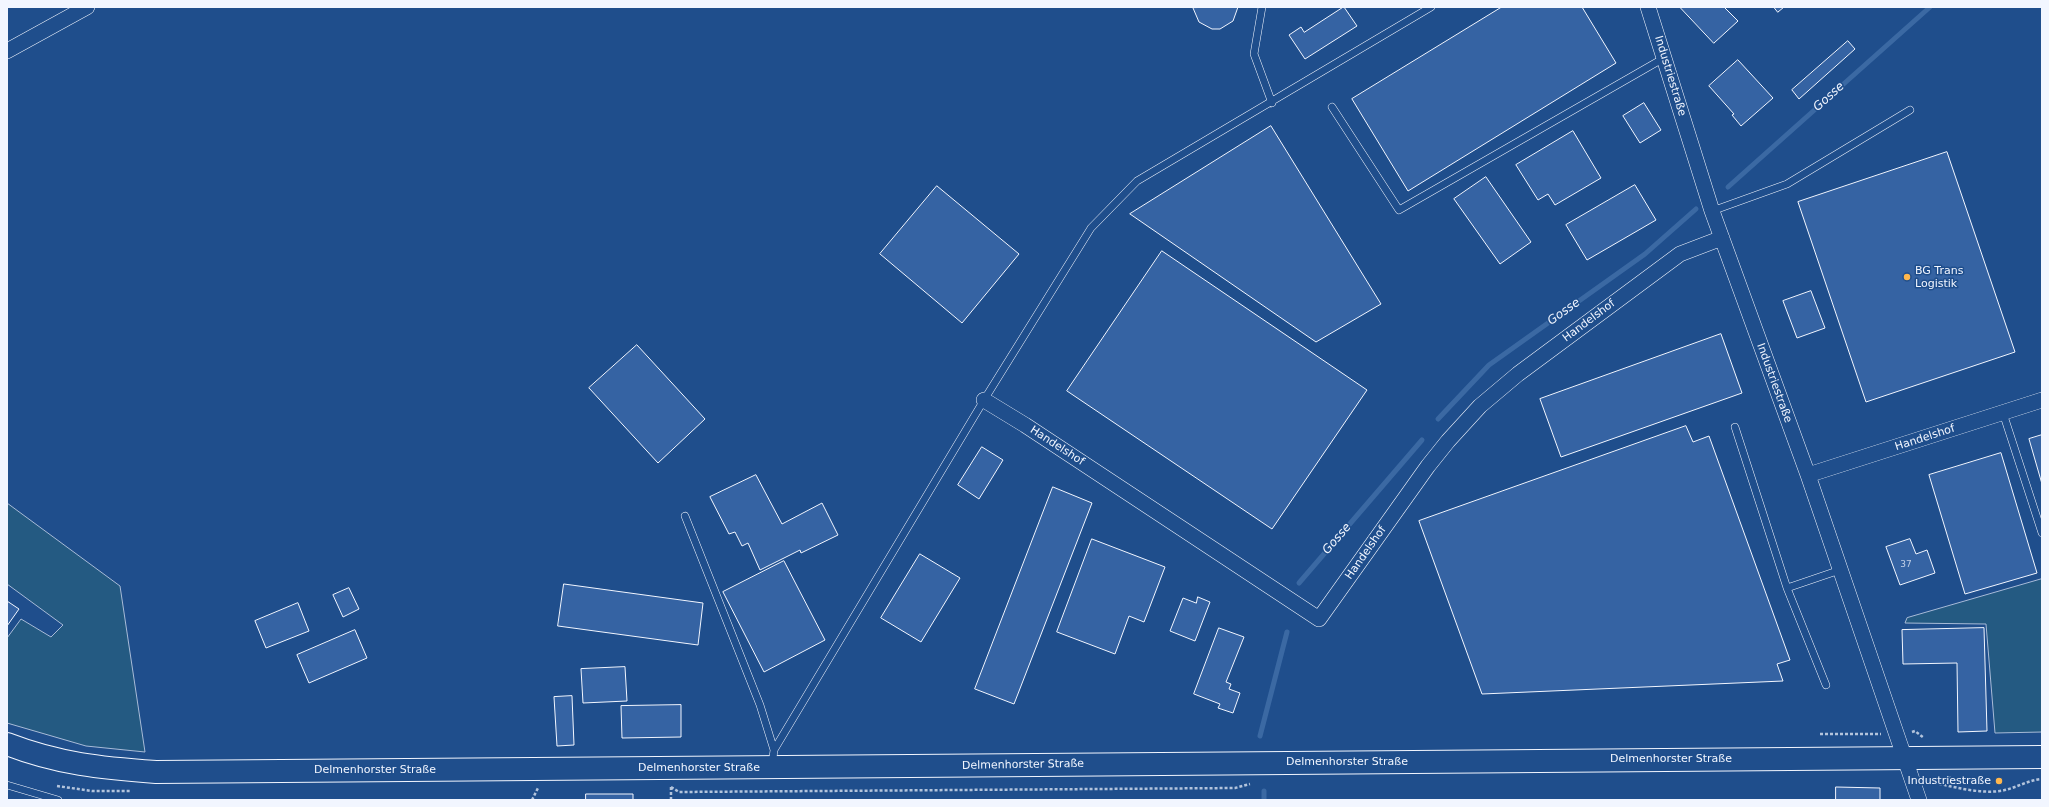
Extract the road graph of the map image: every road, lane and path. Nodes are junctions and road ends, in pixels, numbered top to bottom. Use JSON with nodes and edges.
{"nodes":[{"id":1,"x":87,"y":7,"type":"edge"},
{"id":2,"x":1262,"y":7,"type":"edge"},
{"id":3,"x":1431,"y":7,"type":"edge"},
{"id":4,"x":1648,"y":7,"type":"edge"},
{"id":5,"x":7,"y":51,"type":"edge"},
{"id":6,"x":1664,"y":58,"type":"junction"},
{"id":7,"x":1272,"y":103,"type":"junction"},
{"id":8,"x":1332,"y":107,"type":"dead end"},
{"id":9,"x":1910,"y":110,"type":"dead end"},
{"id":10,"x":1712,"y":211,"type":"junction"},
{"id":11,"x":1722,"y":238,"type":"junction"},
{"id":12,"x":984,"y":400,"type":"junction"},
{"id":13,"x":2042,"y":400,"type":"edge"},
{"id":14,"x":2003,"y":413,"type":"junction"},
{"id":15,"x":1735,"y":427,"type":"dead end"},
{"id":16,"x":1808,"y":475,"type":"junction"},
{"id":17,"x":685,"y":516,"type":"dead end"},
{"id":18,"x":2042,"y":533,"type":"edge"},
{"id":19,"x":1840,"y":570,"type":"junction"},
{"id":20,"x":1787,"y":588,"type":"junction"},
{"id":21,"x":1826,"y":684,"type":"dead end"},
{"id":22,"x":1820,"y":734,"type":"dead end"},
{"id":23,"x":1862,"y":734,"type":"dead end"},
{"id":24,"x":7,"y":744,"type":"edge"},
{"id":25,"x":2042,"y":757,"type":"edge"},
{"id":26,"x":1904,"y":758,"type":"junction"},
{"id":27,"x":773,"y":759,"type":"junction"},
{"id":28,"x":2042,"y":779,"type":"edge"},
{"id":29,"x":1254,"y":782,"type":"dead end"},
{"id":30,"x":665,"y":784,"type":"dead end"},
{"id":31,"x":7,"y":785,"type":"edge"},
{"id":32,"x":1950,"y":788,"type":"dead end"},
{"id":33,"x":58,"y":800,"type":"edge"},
{"id":34,"x":1919,"y":800,"type":"edge"}],
"edges":[{"from":1,"to":5,"type":"street"},
{"from":2,"to":7,"type":"lane"},
{"from":3,"to":7,"type":"lane"},
{"from":4,"to":6,"type":"street","name":"Industriestraße"},
{"from":6,"to":8,"type":"lane"},
{"from":6,"to":10,"type":"street","name":"Industriestraße"},
{"from":7,"to":12,"type":"lane"},
{"from":9,"to":10,"type":"lane"},
{"from":10,"to":11,"type":"street","name":"Industriestraße"},
{"from":11,"to":12,"type":"street","name":"Handelshof"},
{"from":11,"to":16,"type":"street","name":"Industriestraße"},
{"from":12,"to":27,"type":"lane"},
{"from":13,"to":14,"type":"street","name":"Handelshof"},
{"from":14,"to":16,"type":"street","name":"Handelshof"},
{"from":14,"to":18,"type":"lane"},
{"from":15,"to":20,"type":"lane"},
{"from":16,"to":19,"type":"street","name":"Industriestraße"},
{"from":17,"to":27,"type":"lane"},
{"from":19,"to":20,"type":"lane"},
{"from":19,"to":26,"type":"street","name":"Industriestraße"},
{"from":20,"to":21,"type":"lane"},
{"from":22,"to":23,"type":"path"},
{"from":24,"to":27,"type":"main road","name":"Delmenhorster Straße"},
{"from":25,"to":26,"type":"main road","name":"Delmenhorster Straße"},
{"from":26,"to":27,"type":"main road","name":"Delmenhorster Straße"},
{"from":26,"to":34,"type":"street","name":"Industriestraße"},
{"from":28,"to":32,"type":"path"},
{"from":29,"to":30,"type":"path"},
{"from":31,"to":33,"type":"lane"}]}
